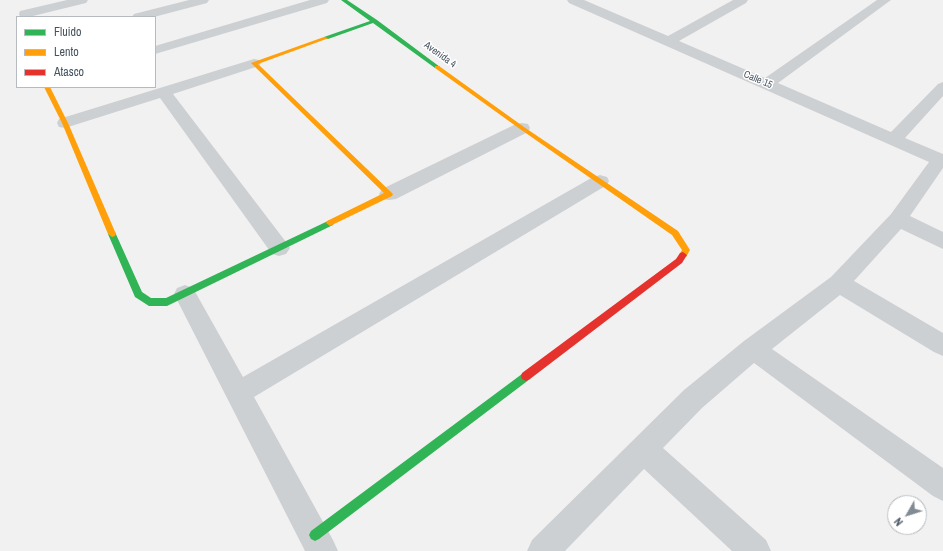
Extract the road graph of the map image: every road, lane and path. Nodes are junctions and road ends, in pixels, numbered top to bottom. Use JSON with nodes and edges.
{"nodes":[{"id":1,"x":82,"y":0,"type":"edge"},
{"id":2,"x":202,"y":0,"type":"edge"},
{"id":3,"x":323,"y":0,"type":"edge"},
{"id":4,"x":344,"y":0,"type":"edge"},
{"id":5,"x":742,"y":0,"type":"edge"},
{"id":6,"x":885,"y":0,"type":"edge"},
{"id":7,"x":583,"y":1,"type":"edge"},
{"id":8,"x":25,"y":14,"type":"dead end"},
{"id":9,"x":144,"y":16,"type":"edge"},
{"id":10,"x":375,"y":21,"type":"junction"},
{"id":11,"x":667,"y":42,"type":"junction"},
{"id":12,"x":156,"y":50,"type":"edge"},
{"id":13,"x":254,"y":63,"type":"junction"},
{"id":14,"x":767,"y":84,"type":"junction"},
{"id":15,"x":943,"y":87,"type":"edge"},
{"id":16,"x":48,"y":88,"type":"edge"},
{"id":17,"x":163,"y":91,"type":"junction"},
{"id":18,"x":65,"y":123,"type":"junction"},
{"id":19,"x":522,"y":128,"type":"junction"},
{"id":20,"x":894,"y":139,"type":"junction"},
{"id":21,"x":941,"y":160,"type":"edge"},
{"id":22,"x":600,"y":182,"type":"junction"},
{"id":23,"x":389,"y":194,"type":"junction"},
{"id":24,"x":898,"y":219,"type":"junction"},
{"id":25,"x":943,"y":241,"type":"edge"},
{"id":26,"x":279,"y":248,"type":"junction"},
{"id":27,"x":839,"y":283,"type":"junction"},
{"id":28,"x":185,"y":294,"type":"junction"},
{"id":29,"x":943,"y":344,"type":"edge"},
{"id":30,"x":753,"y":349,"type":"junction"},
{"id":31,"x":238,"y":393,"type":"junction"},
{"id":32,"x":644,"y":450,"type":"junction"},
{"id":33,"x":943,"y":486,"type":"edge"},
{"id":34,"x":318,"y":543,"type":"edge"},
{"id":35,"x":543,"y":551,"type":"edge"},
{"id":36,"x":755,"y":551,"type":"edge"}],
"edges":[{"from":1,"to":8,"type":"street"},
{"from":2,"to":9,"type":"street"},
{"from":3,"to":12,"type":"street"},
{"from":4,"to":10,"type":"street","name":"Avenida 4"},
{"from":5,"to":11,"type":"street"},
{"from":6,"to":14,"type":"street"},
{"from":7,"to":11,"type":"street","name":"Calle 15"},
{"from":10,"to":13,"type":"street"},
{"from":10,"to":19,"type":"street","name":"Avenida 4"},
{"from":11,"to":14,"type":"street","name":"Calle 15"},
{"from":13,"to":17,"type":"street"},
{"from":13,"to":23,"type":"street"},
{"from":14,"to":20,"type":"street","name":"Calle 15"},
{"from":15,"to":20,"type":"street"},
{"from":16,"to":18,"type":"street"},
{"from":17,"to":18,"type":"street"},
{"from":17,"to":26,"type":"street"},
{"from":18,"to":28,"type":"street"},
{"from":19,"to":22,"type":"street","name":"Avenida 4"},
{"from":19,"to":23,"type":"street"},
{"from":20,"to":21,"type":"street","name":"Calle 15"},
{"from":21,"to":24,"type":"street"},
{"from":22,"to":31,"type":"street"},
{"from":22,"to":34,"type":"street","name":"Avenida 4"},
{"from":23,"to":26,"type":"street"},
{"from":24,"to":25,"type":"street"},
{"from":24,"to":27,"type":"street"},
{"from":26,"to":28,"type":"street"},
{"from":27,"to":29,"type":"street"},
{"from":27,"to":30,"type":"street"},
{"from":28,"to":31,"type":"street"},
{"from":30,"to":32,"type":"street"},
{"from":30,"to":33,"type":"street"},
{"from":31,"to":34,"type":"street"},
{"from":32,"to":35,"type":"street"},
{"from":32,"to":36,"type":"street"}]}
